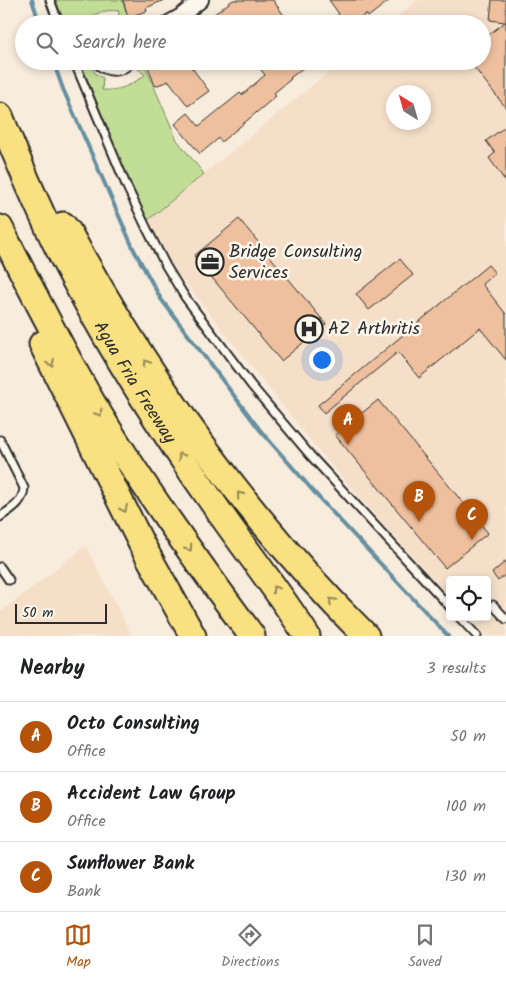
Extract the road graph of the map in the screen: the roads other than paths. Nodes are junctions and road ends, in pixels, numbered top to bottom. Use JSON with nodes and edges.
{"nodes":[{"id":1,"x":50,"y":0,"type":"edge"},
{"id":2,"x":201,"y":0,"type":"edge"},
{"id":3,"x":56,"y":15,"type":"edge"},
{"id":4,"x":182,"y":15,"type":"edge"},
{"id":5,"x":78,"y":70,"type":"edge"},
{"id":6,"x":0,"y":116,"type":"edge"},
{"id":7,"x":31,"y":189,"type":"junction"},
{"id":8,"x":0,"y":228,"type":"edge"},
{"id":9,"x":0,"y":256,"type":"edge"},
{"id":10,"x":0,"y":440,"type":"edge"},
{"id":11,"x":0,"y":517,"type":"edge"},
{"id":12,"x":0,"y":567,"type":"edge"},
{"id":13,"x":10,"y":580,"type":"dead end"},
{"id":14,"x":446,"y":603,"type":"edge"},
{"id":15,"x":493,"y":605,"type":"dead end"},
{"id":16,"x":506,"y":619,"type":"edge"},
{"id":17,"x":463,"y":621,"type":"edge"},
{"id":18,"x":307,"y":634,"type":"edge"},
{"id":19,"x":193,"y":636,"type":"edge"},
{"id":20,"x":252,"y":636,"type":"edge"},
{"id":21,"x":366,"y":636,"type":"edge"},
{"id":22,"x":477,"y":636,"type":"edge"}],
"edges":[{"from":1,"to":3,"type":"lane"},
{"from":2,"to":4,"type":"street"},
{"from":5,"to":14,"type":"lane"},
{"from":6,"to":7,"type":"highway","name":"Agua Fria Freeway"},
{"from":18,"to":7,"type":"highway","name":"Agua Fria Freeway","one_way":true},
{"from":21,"to":7,"type":"highway","one_way":true},
{"from":8,"to":20,"type":"highway","one_way":true},
{"from":9,"to":19,"type":"highway","one_way":true},
{"from":10,"to":11,"type":"lane"},
{"from":12,"to":13,"type":"lane"},
{"from":15,"to":16,"type":"lane"},
{"from":17,"to":22,"type":"lane"}]}
